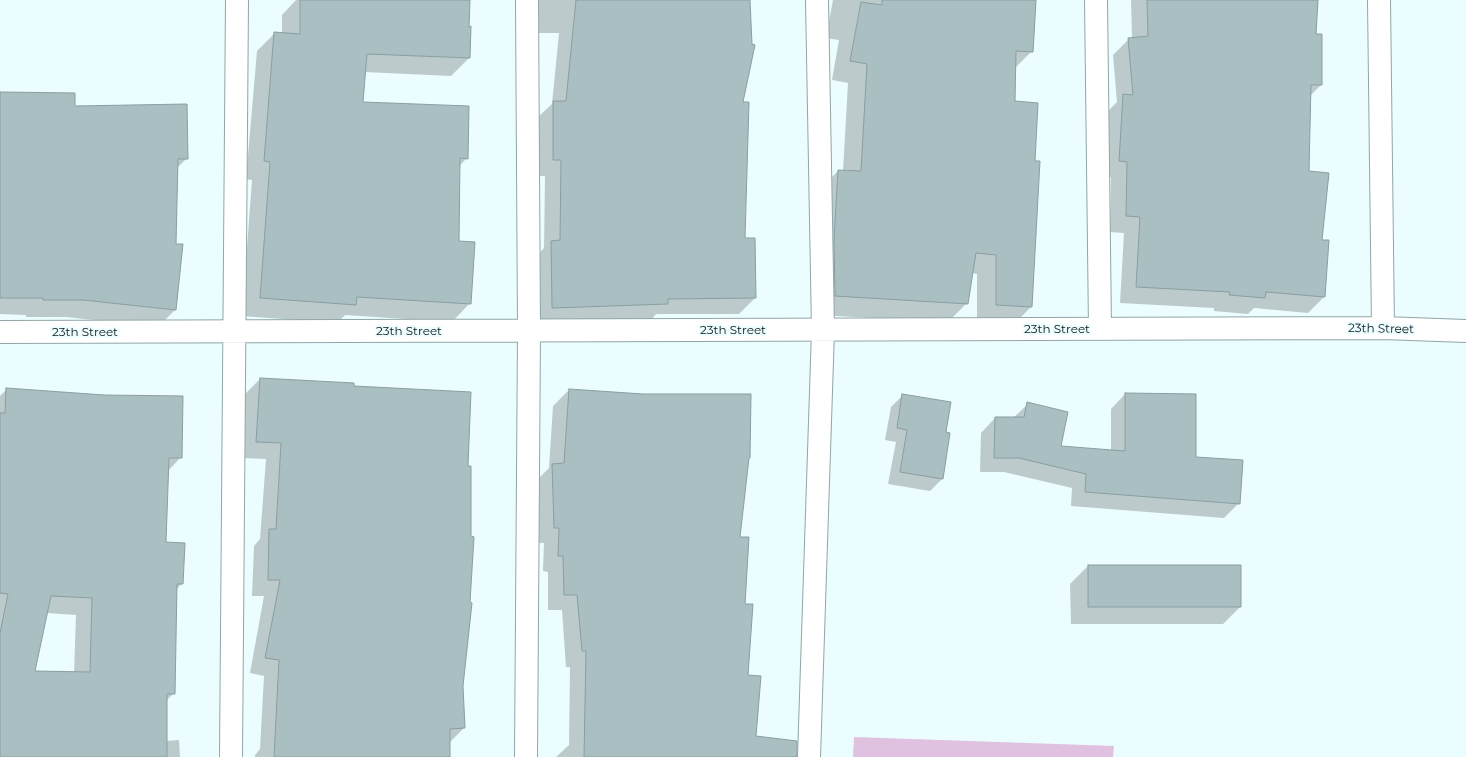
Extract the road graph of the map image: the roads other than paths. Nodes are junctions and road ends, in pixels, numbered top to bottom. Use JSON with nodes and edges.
{"nodes":[{"id":1,"x":237,"y":0,"type":"edge"},
{"id":2,"x":527,"y":0,"type":"edge"},
{"id":3,"x":817,"y":0,"type":"edge"},
{"id":4,"x":1096,"y":0,"type":"edge"},
{"id":5,"x":1379,"y":0,"type":"edge"},
{"id":6,"x":1383,"y":328,"type":"junction"},
{"id":7,"x":1100,"y":329,"type":"junction"},
{"id":8,"x":529,"y":330,"type":"junction"},
{"id":9,"x":823,"y":330,"type":"junction"},
{"id":10,"x":235,"y":331,"type":"junction"},
{"id":11,"x":1466,"y":331,"type":"edge"},
{"id":12,"x":0,"y":332,"type":"edge"},
{"id":13,"x":231,"y":757,"type":"edge"},
{"id":14,"x":526,"y":757,"type":"edge"},
{"id":15,"x":809,"y":757,"type":"edge"}],
"edges":[{"from":1,"to":10,"type":"street"},
{"from":2,"to":8,"type":"street"},
{"from":3,"to":9,"type":"street"},
{"from":4,"to":7,"type":"street"},
{"from":5,"to":6,"type":"street"},
{"from":6,"to":7,"type":"street","name":"23th Street"},
{"from":6,"to":11,"type":"street","name":"23th Street"},
{"from":7,"to":9,"type":"street","name":"23th Street"},
{"from":8,"to":9,"type":"street","name":"23th Street"},
{"from":8,"to":10,"type":"street","name":"23th Street"},
{"from":8,"to":14,"type":"street"},
{"from":9,"to":15,"type":"street"},
{"from":10,"to":12,"type":"street","name":"23th Street"},
{"from":10,"to":13,"type":"street"}]}
